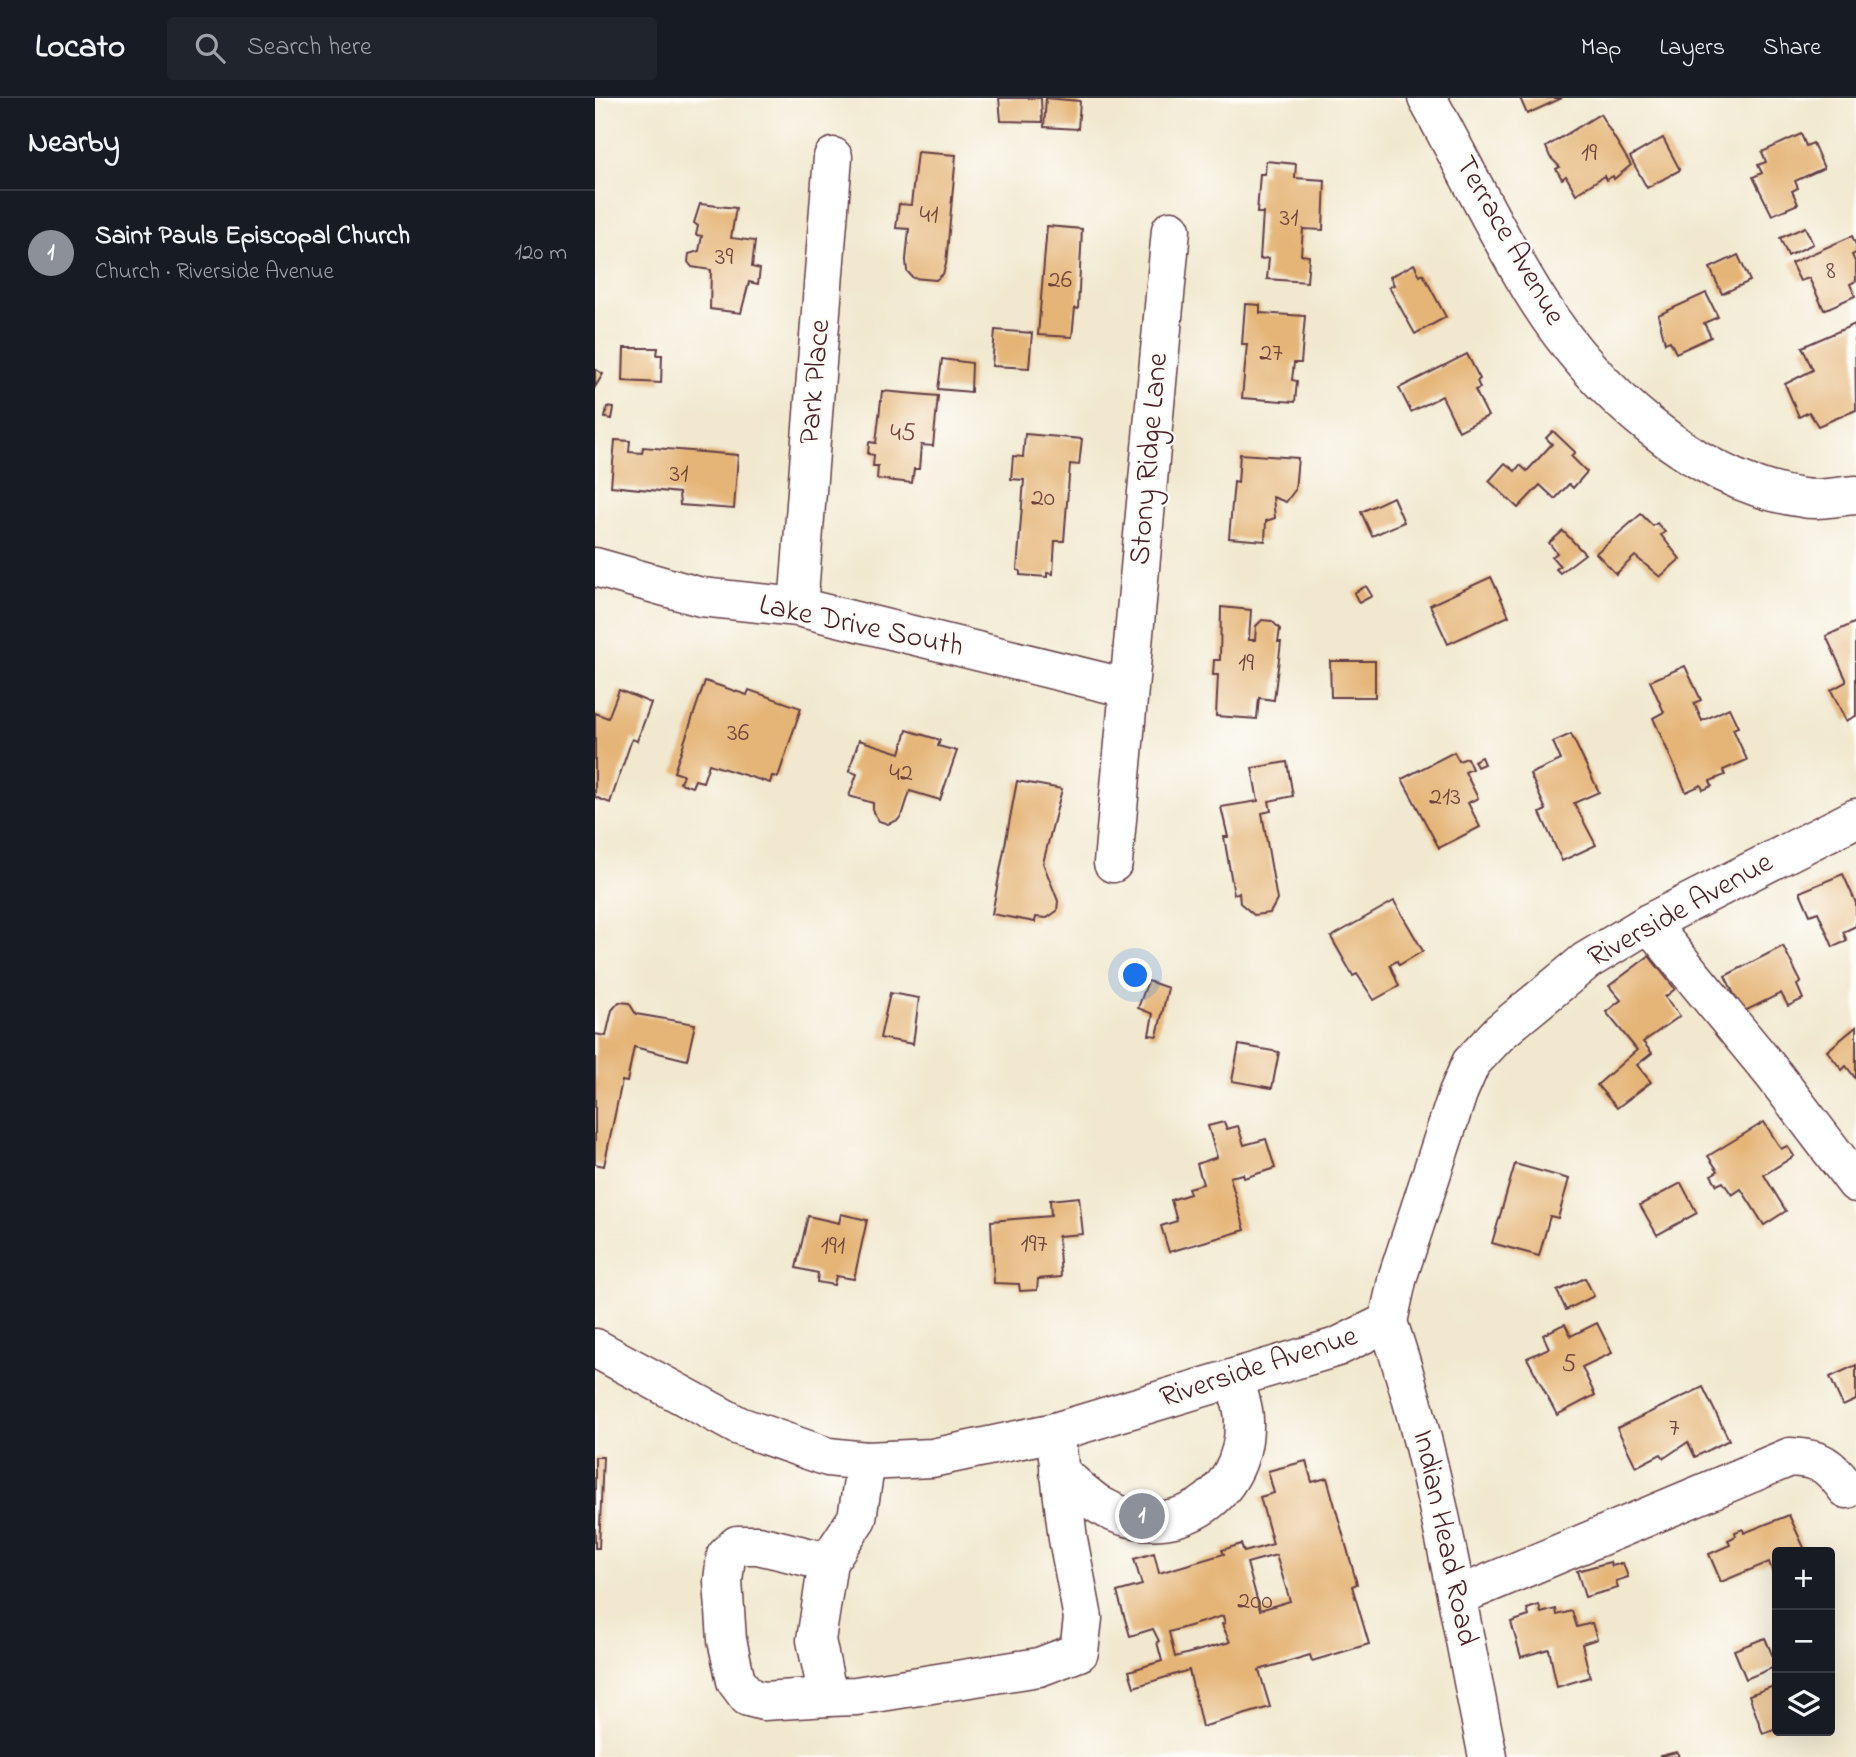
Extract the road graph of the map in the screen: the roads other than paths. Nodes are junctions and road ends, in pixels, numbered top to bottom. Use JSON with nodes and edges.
{"nodes":[{"id":1,"x":1427,"y":98,"type":"edge"},
{"id":2,"x":834,"y":157,"type":"dead end"},
{"id":3,"x":1171,"y":230,"type":"dead end"},
{"id":4,"x":1856,"y":495,"type":"edge"},
{"id":5,"x":595,"y":567,"type":"edge"},
{"id":6,"x":798,"y":607,"type":"junction"},
{"id":7,"x":1127,"y":688,"type":"junction"},
{"id":8,"x":1856,"y":818,"type":"edge"},
{"id":9,"x":1113,"y":863,"type":"dead end"},
{"id":10,"x":1649,"y":923,"type":"junction"},
{"id":11,"x":1856,"y":1183,"type":"edge"},
{"id":12,"x":1388,"y":1322,"type":"junction"},
{"id":13,"x":595,"y":1348,"type":"edge"},
{"id":14,"x":1233,"y":1379,"type":"junction"},
{"id":15,"x":1055,"y":1432,"type":"junction"},
{"id":16,"x":866,"y":1461,"type":"junction"},
{"id":17,"x":1059,"y":1472,"type":"junction"},
{"id":18,"x":1847,"y":1489,"type":"dead end"},
{"id":19,"x":828,"y":1562,"type":"junction"},
{"id":20,"x":1458,"y":1596,"type":"junction"},
{"id":21,"x":828,"y":1697,"type":"junction"},
{"id":22,"x":1488,"y":1757,"type":"edge"}],
"edges":[{"from":1,"to":4,"type":"street","name":"Terrace Avenue"},
{"from":2,"to":6,"type":"street","name":"Park Place"},
{"from":3,"to":7,"type":"street","name":"Stony Ridge Lane"},
{"from":5,"to":6,"type":"street","name":"Lake Drive South"},
{"from":6,"to":7,"type":"street","name":"Lake Drive South"},
{"from":7,"to":9,"type":"street","name":"Stony Ridge Lane"},
{"from":8,"to":10,"type":"street","name":"Riverside Avenue"},
{"from":10,"to":11,"type":"street"},
{"from":10,"to":12,"type":"street","name":"Riverside Avenue"},
{"from":12,"to":14,"type":"street","name":"Riverside Avenue"},
{"from":12,"to":20,"type":"street","name":"Indian Head Road"},
{"from":13,"to":16,"type":"street","name":"Riverside Avenue"},
{"from":14,"to":15,"type":"street","name":"Riverside Avenue"},
{"from":14,"to":17,"type":"street"},
{"from":15,"to":16,"type":"street","name":"Riverside Avenue"},
{"from":15,"to":17,"type":"street"},
{"from":16,"to":19,"type":"street"},
{"from":17,"to":21,"type":"street"},
{"from":18,"to":20,"type":"street"},
{"from":19,"to":21,"type":"street"},
{"from":19,"to":21,"type":"street"},
{"from":20,"to":22,"type":"street","name":"Indian Head Road"}]}
